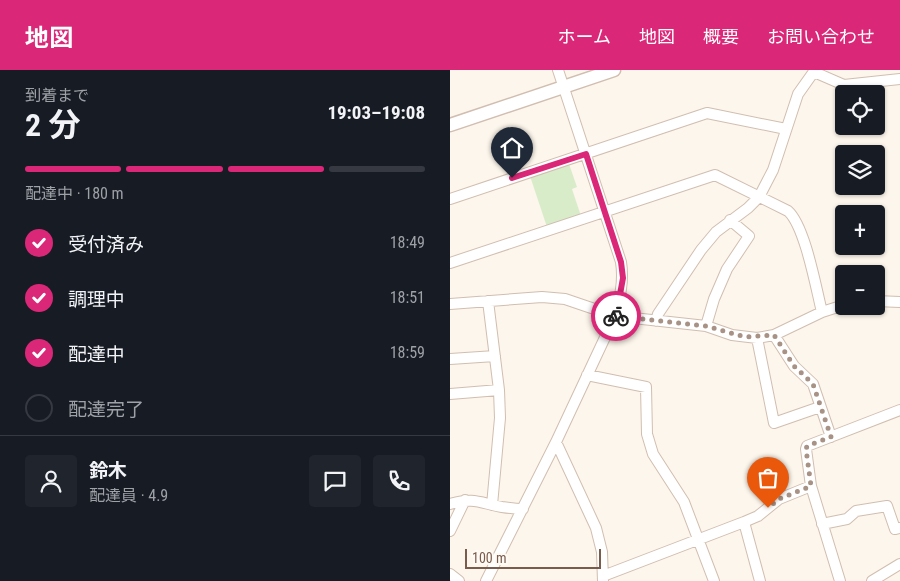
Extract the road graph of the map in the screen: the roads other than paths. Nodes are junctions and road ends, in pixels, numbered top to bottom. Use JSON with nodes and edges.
{"nodes":[{"id":1,"x":558,"y":70,"type":"edge"},
{"id":2,"x":614,"y":70,"type":"edge"},
{"id":3,"x":814,"y":71,"type":"edge"},
{"id":4,"x":900,"y":79,"type":"edge"},
{"id":5,"x":564,"y":88,"type":"junction"},
{"id":6,"x":450,"y":125,"type":"edge"},
{"id":7,"x":786,"y":129,"type":"junction"},
{"id":8,"x":586,"y":154,"type":"junction"},
{"id":9,"x":759,"y":197,"type":"junction"},
{"id":10,"x":450,"y":199,"type":"edge"},
{"id":11,"x":605,"y":212,"type":"junction"},
{"id":12,"x":730,"y":220,"type":"junction"},
{"id":13,"x":450,"y":263,"type":"edge"},
{"id":14,"x":488,"y":301,"type":"junction"},
{"id":15,"x":885,"y":301,"type":"edge"},
{"id":16,"x":900,"y":302,"type":"edge"},
{"id":17,"x":450,"y":304,"type":"edge"},
{"id":18,"x":835,"y":308,"type":"edge"},
{"id":19,"x":822,"y":312,"type":"junction"},
{"id":20,"x":615,"y":316,"type":"junction"},
{"id":21,"x":656,"y":321,"type":"junction"},
{"id":22,"x":706,"y":326,"type":"junction"},
{"id":23,"x":774,"y":335,"type":"junction"},
{"id":24,"x":757,"y":338,"type":"junction"},
{"id":25,"x":495,"y":356,"type":"junction"},
{"id":26,"x":450,"y":359,"type":"edge"},
{"id":27,"x":587,"y":375,"type":"junction"},
{"id":28,"x":500,"y":390,"type":"junction"},
{"id":29,"x":450,"y":394,"type":"edge"},
{"id":30,"x":820,"y":407,"type":"junction"},
{"id":31,"x":900,"y":410,"type":"edge"},
{"id":32,"x":831,"y":437,"type":"junction"},
{"id":33,"x":556,"y":442,"type":"junction"},
{"id":34,"x":811,"y":486,"type":"junction"},
{"id":35,"x":465,"y":500,"type":"junction"},
{"id":36,"x":450,"y":502,"type":"edge"},
{"id":37,"x":492,"y":504,"type":"junction"},
{"id":38,"x":523,"y":509,"type":"junction"},
{"id":39,"x":744,"y":522,"type":"junction"},
{"id":40,"x":822,"y":524,"type":"junction"},
{"id":41,"x":900,"y":528,"type":"edge"},
{"id":42,"x":450,"y":531,"type":"edge"},
{"id":43,"x":698,"y":540,"type":"junction"},
{"id":44,"x":900,"y":564,"type":"edge"},
{"id":45,"x":450,"y":574,"type":"edge"},
{"id":46,"x":603,"y":579,"type":"edge"},
{"id":47,"x":459,"y":581,"type":"edge"},
{"id":48,"x":486,"y":581,"type":"edge"},
{"id":49,"x":714,"y":581,"type":"edge"},
{"id":50,"x":760,"y":581,"type":"edge"},
{"id":51,"x":840,"y":581,"type":"edge"},
{"id":52,"x":872,"y":581,"type":"edge"}],
"edges":[{"from":1,"to":5,"type":"street"},
{"from":2,"to":5,"type":"street"},
{"from":3,"to":4,"type":"street"},
{"from":3,"to":7,"type":"street"},
{"from":5,"to":6,"type":"street"},
{"from":5,"to":8,"type":"street"},
{"from":7,"to":8,"type":"street"},
{"from":7,"to":9,"type":"street"},
{"from":8,"to":10,"type":"street"},
{"from":8,"to":11,"type":"street"},
{"from":9,"to":11,"type":"street"},
{"from":9,"to":12,"type":"street"},
{"from":9,"to":19,"type":"street"},
{"from":11,"to":13,"type":"street"},
{"from":11,"to":20,"type":"street"},
{"from":12,"to":21,"type":"street"},
{"from":12,"to":22,"type":"street"},
{"from":14,"to":17,"type":"street"},
{"from":14,"to":20,"type":"street"},
{"from":14,"to":25,"type":"street"},
{"from":15,"to":16,"type":"street"},
{"from":18,"to":19,"type":"street"},
{"from":19,"to":23,"type":"street"},
{"from":20,"to":21,"type":"street"},
{"from":20,"to":27,"type":"street"},
{"from":21,"to":22,"type":"street"},
{"from":22,"to":24,"type":"street"},
{"from":23,"to":24,"type":"street"},
{"from":23,"to":30,"type":"street"},
{"from":24,"to":30,"type":"street"},
{"from":25,"to":26,"type":"street"},
{"from":25,"to":28,"type":"street"},
{"from":27,"to":33,"type":"street"},
{"from":27,"to":43,"type":"street"},
{"from":28,"to":29,"type":"street"},
{"from":28,"to":37,"type":"street"},
{"from":30,"to":32,"type":"street"},
{"from":31,"to":32,"type":"street"},
{"from":32,"to":34,"type":"street"},
{"from":33,"to":38,"type":"street"},
{"from":33,"to":46,"type":"street"},
{"from":34,"to":39,"type":"street"},
{"from":34,"to":40,"type":"street"},
{"from":35,"to":36,"type":"street"},
{"from":35,"to":37,"type":"street"},
{"from":35,"to":42,"type":"street"},
{"from":37,"to":38,"type":"street"},
{"from":38,"to":48,"type":"street"},
{"from":39,"to":43,"type":"street"},
{"from":39,"to":50,"type":"street"},
{"from":40,"to":41,"type":"street"},
{"from":40,"to":51,"type":"street"},
{"from":43,"to":46,"type":"street"},
{"from":43,"to":49,"type":"street"},
{"from":44,"to":52,"type":"street"},
{"from":45,"to":47,"type":"street"}]}
